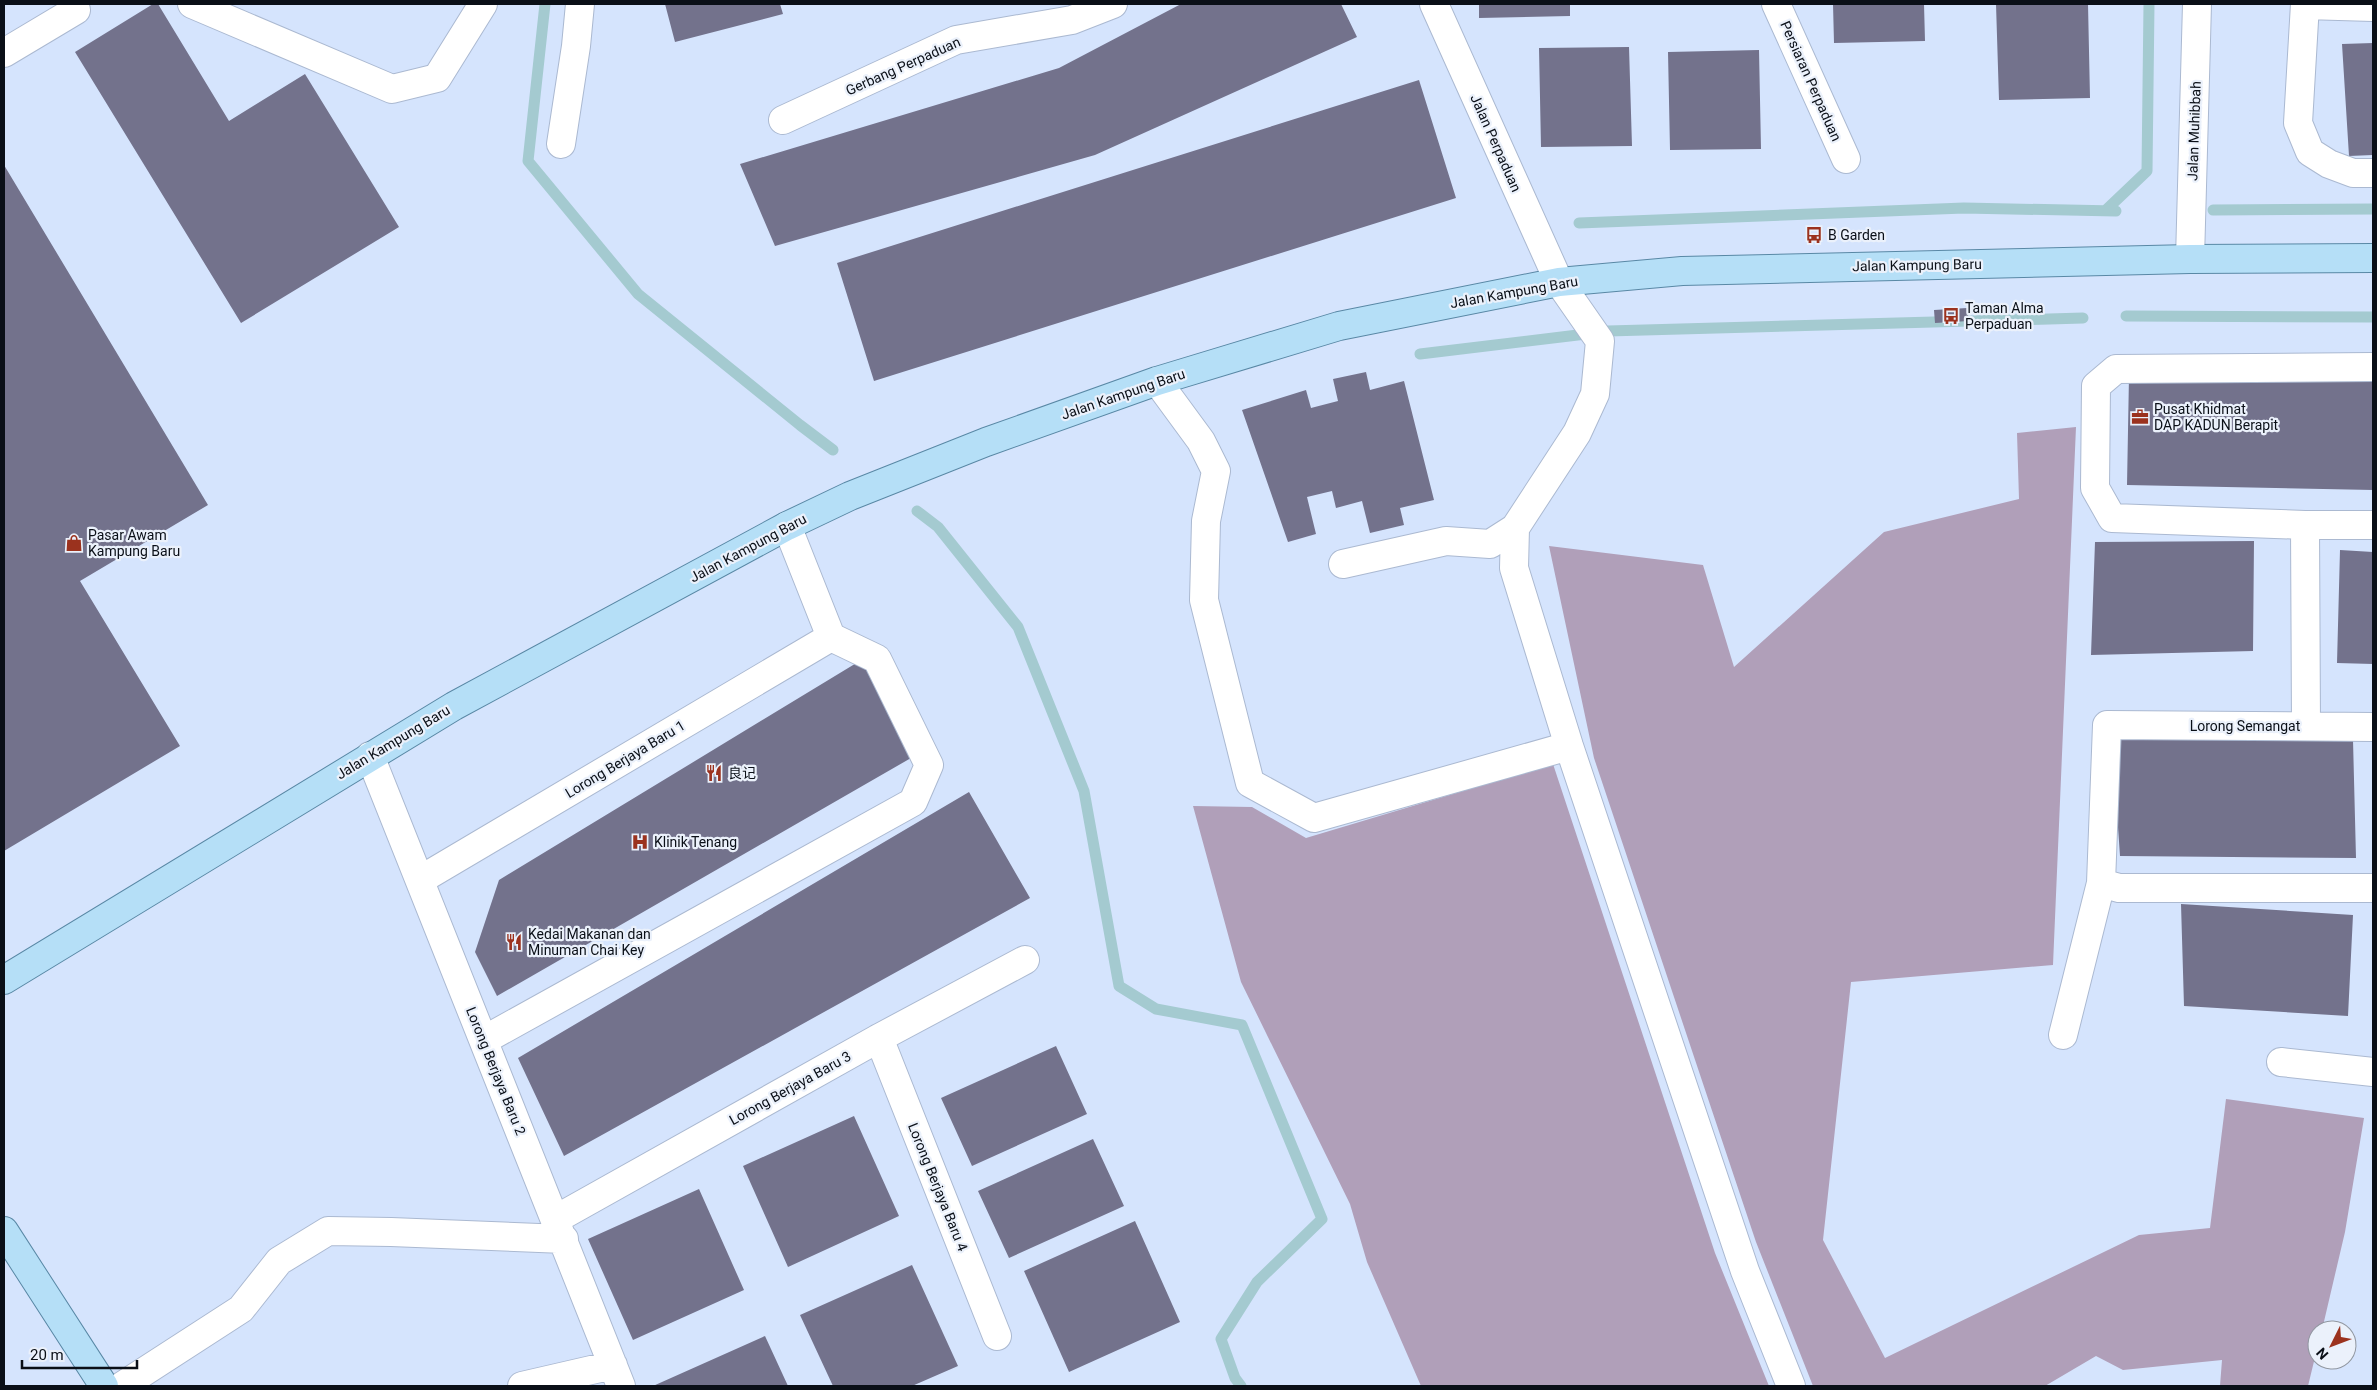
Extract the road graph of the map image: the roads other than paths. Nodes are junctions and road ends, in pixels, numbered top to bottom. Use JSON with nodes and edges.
{"nodes":[{"id":1,"x":192,"y":4,"type":"edge"},
{"id":2,"x":483,"y":4,"type":"edge"},
{"id":3,"x":580,"y":4,"type":"edge"},
{"id":4,"x":1113,"y":4,"type":"edge"},
{"id":5,"x":1434,"y":4,"type":"edge"},
{"id":6,"x":1776,"y":4,"type":"edge"},
{"id":7,"x":2197,"y":4,"type":"edge"},
{"id":8,"x":2304,"y":5,"type":"edge"},
{"id":9,"x":2373,"y":7,"type":"edge"},
{"id":10,"x":76,"y":10,"type":"dead end"},
{"id":11,"x":4,"y":53,"type":"edge"},
{"id":12,"x":783,"y":120,"type":"dead end"},
{"id":13,"x":560,"y":144,"type":"dead end"},
{"id":14,"x":1846,"y":159,"type":"dead end"},
{"id":15,"x":2373,"y":173,"type":"edge"},
{"id":16,"x":2373,"y":258,"type":"edge"},
{"id":17,"x":2190,"y":259,"type":"junction"},
{"id":18,"x":1559,"y":282,"type":"junction"},
{"id":19,"x":2373,"y":367,"type":"edge"},
{"id":20,"x":1157,"y":381,"type":"junction"},
{"id":21,"x":2305,"y":525,"type":"junction"},
{"id":22,"x":2373,"y":525,"type":"edge"},
{"id":23,"x":787,"y":526,"type":"junction"},
{"id":24,"x":1515,"y":528,"type":"junction"},
{"id":25,"x":1343,"y":564,"type":"dead end"},
{"id":26,"x":831,"y":637,"type":"junction"},
{"id":27,"x":2306,"y":726,"type":"junction"},
{"id":28,"x":2373,"y":727,"type":"edge"},
{"id":29,"x":1569,"y":746,"type":"junction"},
{"id":30,"x":370,"y":756,"type":"junction"},
{"id":31,"x":420,"y":880,"type":"junction"},
{"id":32,"x":2102,"y":883,"type":"junction"},
{"id":33,"x":2373,"y":888,"type":"edge"},
{"id":34,"x":1025,"y":960,"type":"dead end"},
{"id":35,"x":4,"y":980,"type":"edge"},
{"id":36,"x":2063,"y":1035,"type":"dead end"},
{"id":37,"x":879,"y":1038,"type":"junction"},
{"id":38,"x":484,"y":1040,"type":"junction"},
{"id":39,"x":2281,"y":1062,"type":"dead end"},
{"id":40,"x":2373,"y":1072,"type":"edge"},
{"id":41,"x":560,"y":1229,"type":"junction"},
{"id":42,"x":4,"y":1231,"type":"edge"},
{"id":43,"x":997,"y":1336,"type":"dead end"},
{"id":44,"x":617,"y":1375,"type":"edge"},
{"id":45,"x":104,"y":1386,"type":"edge"},
{"id":46,"x":122,"y":1386,"type":"edge"},
{"id":47,"x":522,"y":1386,"type":"edge"},
{"id":48,"x":1791,"y":1386,"type":"edge"}],
"edges":[{"from":1,"to":2,"type":"street"},
{"from":3,"to":13,"type":"street"},
{"from":4,"to":12,"type":"street","name":"Gerbang Perpaduan"},
{"from":5,"to":18,"type":"street","name":"Jalan Perpaduan"},
{"from":6,"to":14,"type":"street","name":"Persiaran Perpaduan"},
{"from":7,"to":17,"type":"street","name":"Jalan Muhibbah"},
{"from":8,"to":9,"type":"street"},
{"from":8,"to":15,"type":"street"},
{"from":10,"to":11,"type":"street"},
{"from":16,"to":17,"type":"main road","name":"Jalan Kampung Baru"},
{"from":17,"to":18,"type":"main road","name":"Jalan Kampung Baru"},
{"from":18,"to":20,"type":"main road","name":"Jalan Kampung Baru"},
{"from":18,"to":24,"type":"street","name":"Jalan Perpaduan"},
{"from":19,"to":21,"type":"street"},
{"from":20,"to":23,"type":"main road","name":"Jalan Kampung Baru"},
{"from":20,"to":29,"type":"street"},
{"from":21,"to":22,"type":"street"},
{"from":21,"to":27,"type":"street"},
{"from":23,"to":26,"type":"street"},
{"from":23,"to":30,"type":"main road","name":"Jalan Kampung Baru"},
{"from":24,"to":25,"type":"street"},
{"from":24,"to":29,"type":"street"},
{"from":26,"to":31,"type":"street","name":"Lorong Berjaya Baru 1"},
{"from":26,"to":38,"type":"street"},
{"from":27,"to":28,"type":"street","name":"Lorong Semangat"},
{"from":27,"to":32,"type":"street","name":"Lorong Semangat"},
{"from":29,"to":48,"type":"street"},
{"from":30,"to":31,"type":"street","name":"Lorong Berjaya Baru 2"},
{"from":30,"to":35,"type":"main road","name":"Jalan Kampung Baru"},
{"from":31,"to":38,"type":"street","name":"Lorong Berjaya Baru 2"},
{"from":32,"to":33,"type":"street"},
{"from":32,"to":36,"type":"street"},
{"from":34,"to":37,"type":"street","name":"Lorong Berjaya Baru 3"},
{"from":37,"to":41,"type":"street","name":"Lorong Berjaya Baru 3"},
{"from":37,"to":43,"type":"street","name":"Lorong Berjaya Baru 4"},
{"from":38,"to":41,"type":"street","name":"Lorong Berjaya Baru 2"},
{"from":39,"to":40,"type":"street"},
{"from":41,"to":44,"type":"street","name":"Lorong Berjaya Baru 2"},
{"from":41,"to":46,"type":"street"},
{"from":42,"to":45,"type":"main road"},
{"from":44,"to":47,"type":"street"}]}
